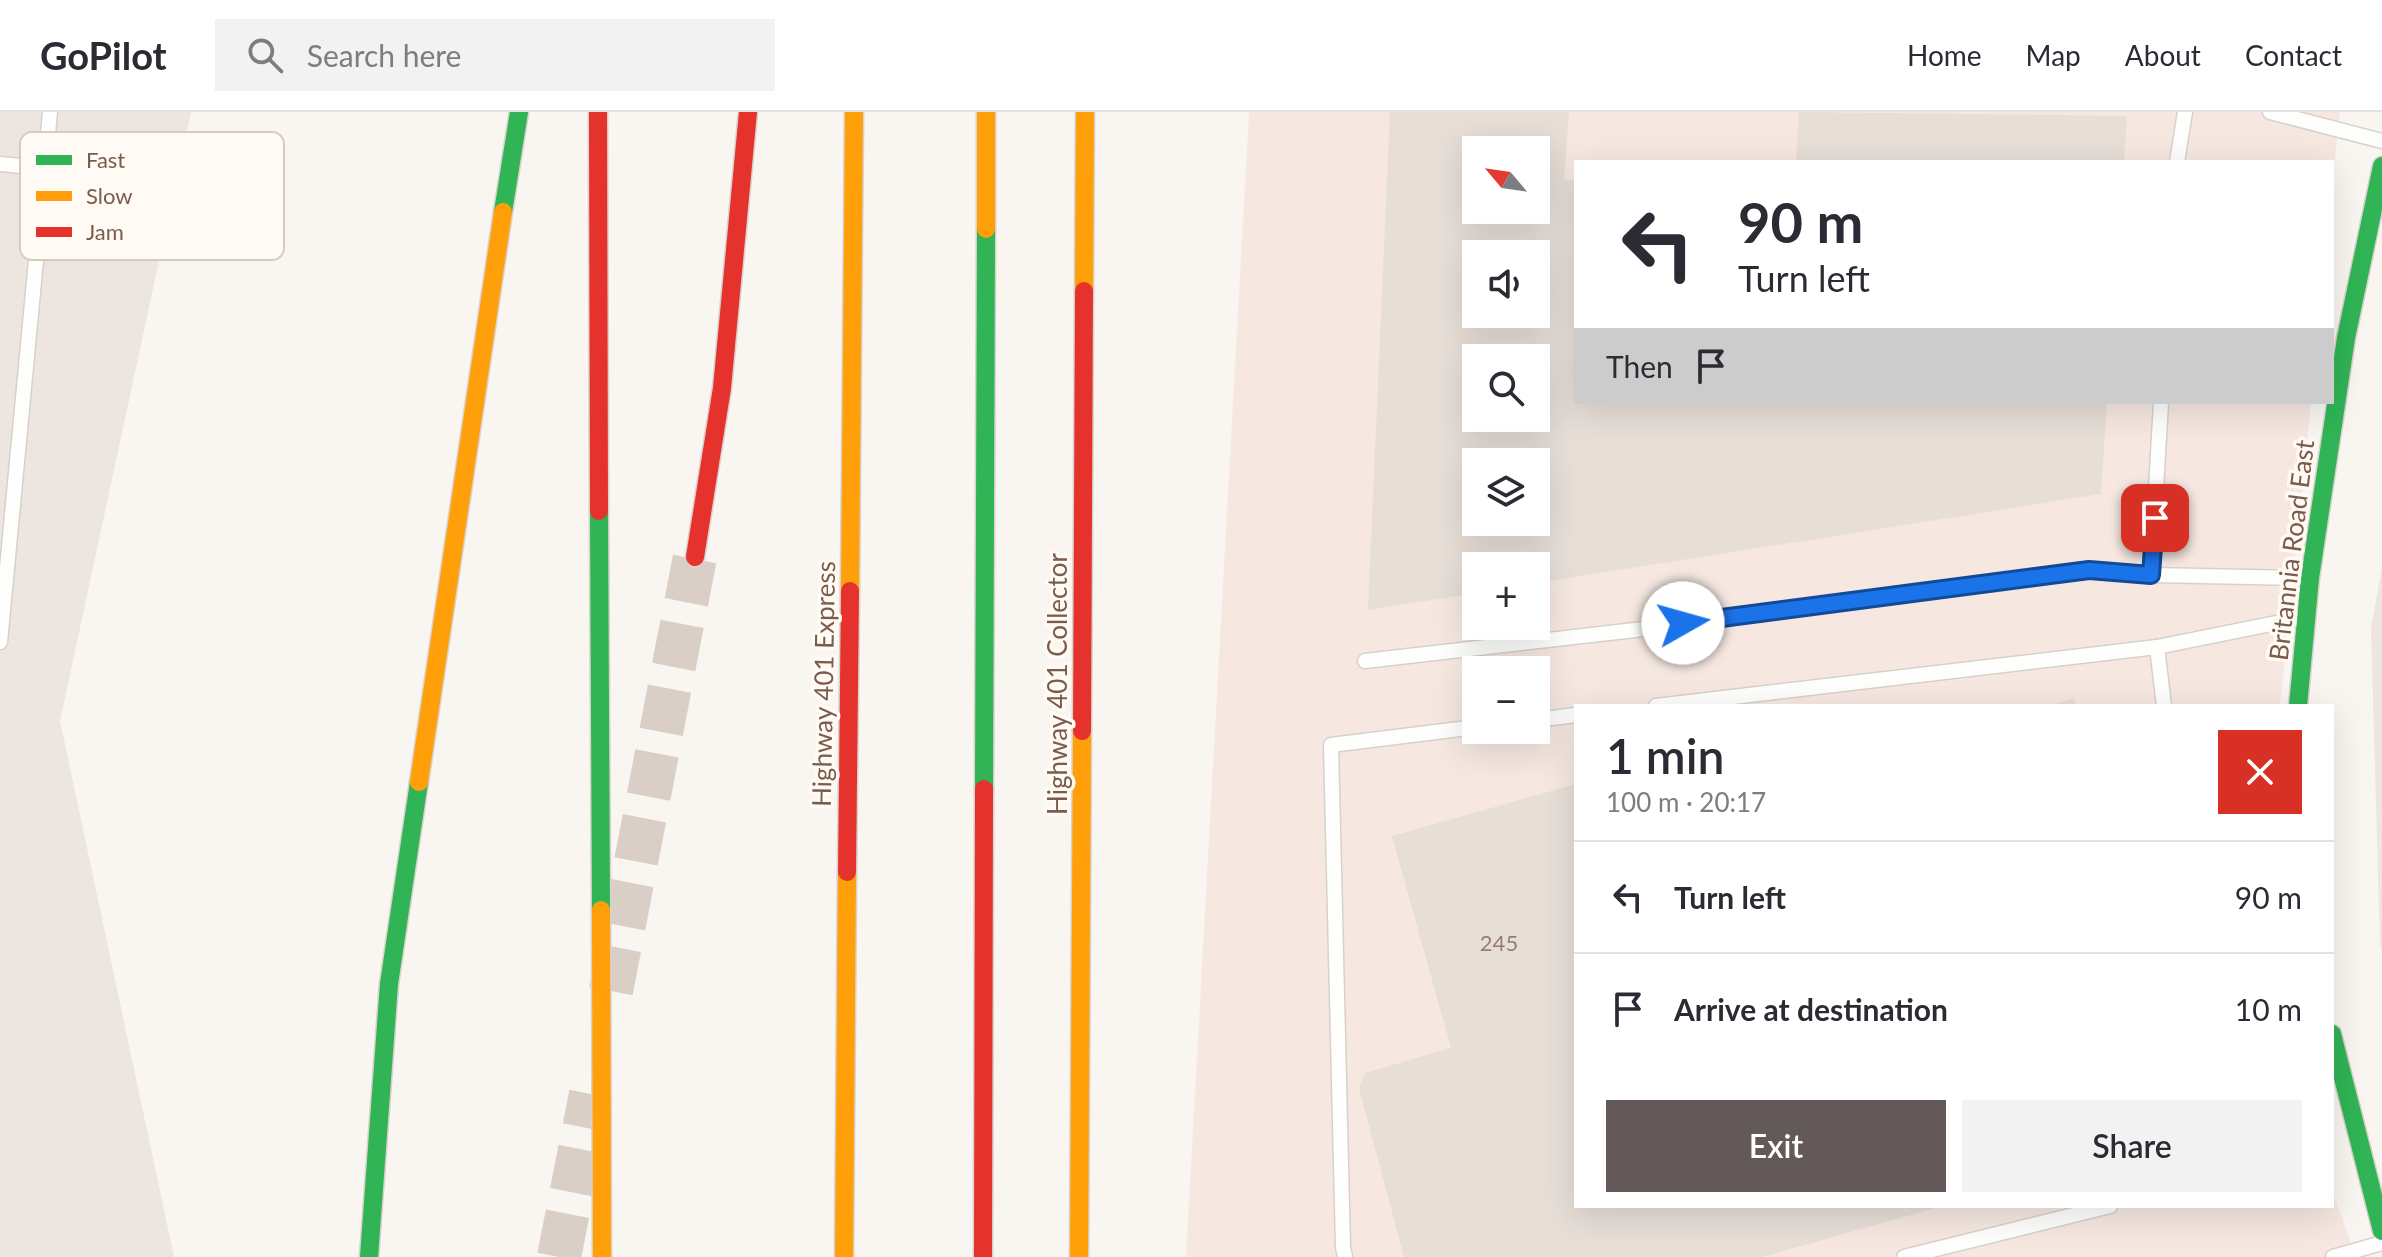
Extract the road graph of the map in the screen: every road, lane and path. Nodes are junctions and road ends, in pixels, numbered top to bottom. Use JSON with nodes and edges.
{"nodes":[{"id":1,"x":50,"y":112,"type":"edge"},
{"id":2,"x":519,"y":112,"type":"edge"},
{"id":3,"x":598,"y":112,"type":"edge"},
{"id":4,"x":748,"y":112,"type":"edge"},
{"id":5,"x":854,"y":112,"type":"edge"},
{"id":6,"x":986,"y":112,"type":"edge"},
{"id":7,"x":1085,"y":112,"type":"edge"},
{"id":8,"x":2185,"y":112,"type":"edge"},
{"id":9,"x":2270,"y":112,"type":"edge"},
{"id":10,"x":48,"y":132,"type":"edge"},
{"id":11,"x":2382,"y":141,"type":"edge"},
{"id":12,"x":2177,"y":160,"type":"edge"},
{"id":13,"x":0,"y":164,"type":"edge"},
{"id":14,"x":20,"y":166,"type":"edge"},
{"id":15,"x":2382,"y":166,"type":"edge"},
{"id":16,"x":35,"y":260,"type":"edge"},
{"id":17,"x":2161,"y":404,"type":"edge"},
{"id":18,"x":695,"y":557,"type":"tunnel mouth"},
{"id":19,"x":2151,"y":575,"type":"junction"},
{"id":20,"x":2310,"y":578,"type":"junction"},
{"id":21,"x":2308,"y":617,"type":"junction"},
{"id":22,"x":0,"y":642,"type":"edge"},
{"id":23,"x":2157,"y":647,"type":"junction"},
{"id":24,"x":1365,"y":661,"type":"dead end"},
{"id":25,"x":1673,"y":704,"type":"edge"},
{"id":26,"x":2164,"y":704,"type":"edge"},
{"id":27,"x":2298,"y":704,"type":"edge"},
{"id":28,"x":1574,"y":715,"type":"edge"},
{"id":29,"x":1550,"y":718,"type":"edge"},
{"id":30,"x":1462,"y":729,"type":"edge"},
{"id":31,"x":2334,"y":1046,"type":"edge"},
{"id":32,"x":2102,"y":1208,"type":"edge"},
{"id":33,"x":2382,"y":1231,"type":"edge"},
{"id":34,"x":2382,"y":1243,"type":"edge"},
{"id":35,"x":369,"y":1257,"type":"edge"},
{"id":36,"x":602,"y":1257,"type":"edge"},
{"id":37,"x":844,"y":1257,"type":"edge"},
{"id":38,"x":983,"y":1257,"type":"edge"},
{"id":39,"x":1079,"y":1257,"type":"edge"},
{"id":40,"x":1345,"y":1257,"type":"edge"},
{"id":41,"x":1904,"y":1257,"type":"edge"},
{"id":42,"x":2333,"y":1257,"type":"edge"}],
"edges":[{"from":1,"to":10,"type":"lane"},
{"from":2,"to":35,"type":"main road"},
{"from":3,"to":36,"type":"main road"},
{"from":4,"to":18,"type":"main road"},
{"from":5,"to":37,"type":"main road","name":"Highway 401 Express"},
{"from":6,"to":38,"type":"main road"},
{"from":7,"to":39,"type":"main road","name":"Highway 401 Collector"},
{"from":8,"to":12,"type":"lane"},
{"from":9,"to":11,"type":"lane"},
{"from":13,"to":14,"type":"lane"},
{"from":15,"to":20,"type":"main road","name":"Britannia Road East"},
{"from":16,"to":22,"type":"lane"},
{"from":17,"to":19,"type":"lane"},
{"from":19,"to":20,"type":"lane"},
{"from":19,"to":24,"type":"lane"},
{"from":20,"to":21,"type":"main road","name":"Britannia Road East"},
{"from":21,"to":23,"type":"lane"},
{"from":21,"to":27,"type":"main road","name":"Britannia Road East"},
{"from":23,"to":25,"type":"lane"},
{"from":23,"to":26,"type":"lane"},
{"from":28,"to":29,"type":"lane"},
{"from":30,"to":40,"type":"lane"},
{"from":31,"to":33,"type":"main road"},
{"from":32,"to":41,"type":"lane"},
{"from":34,"to":42,"type":"lane"}]}
